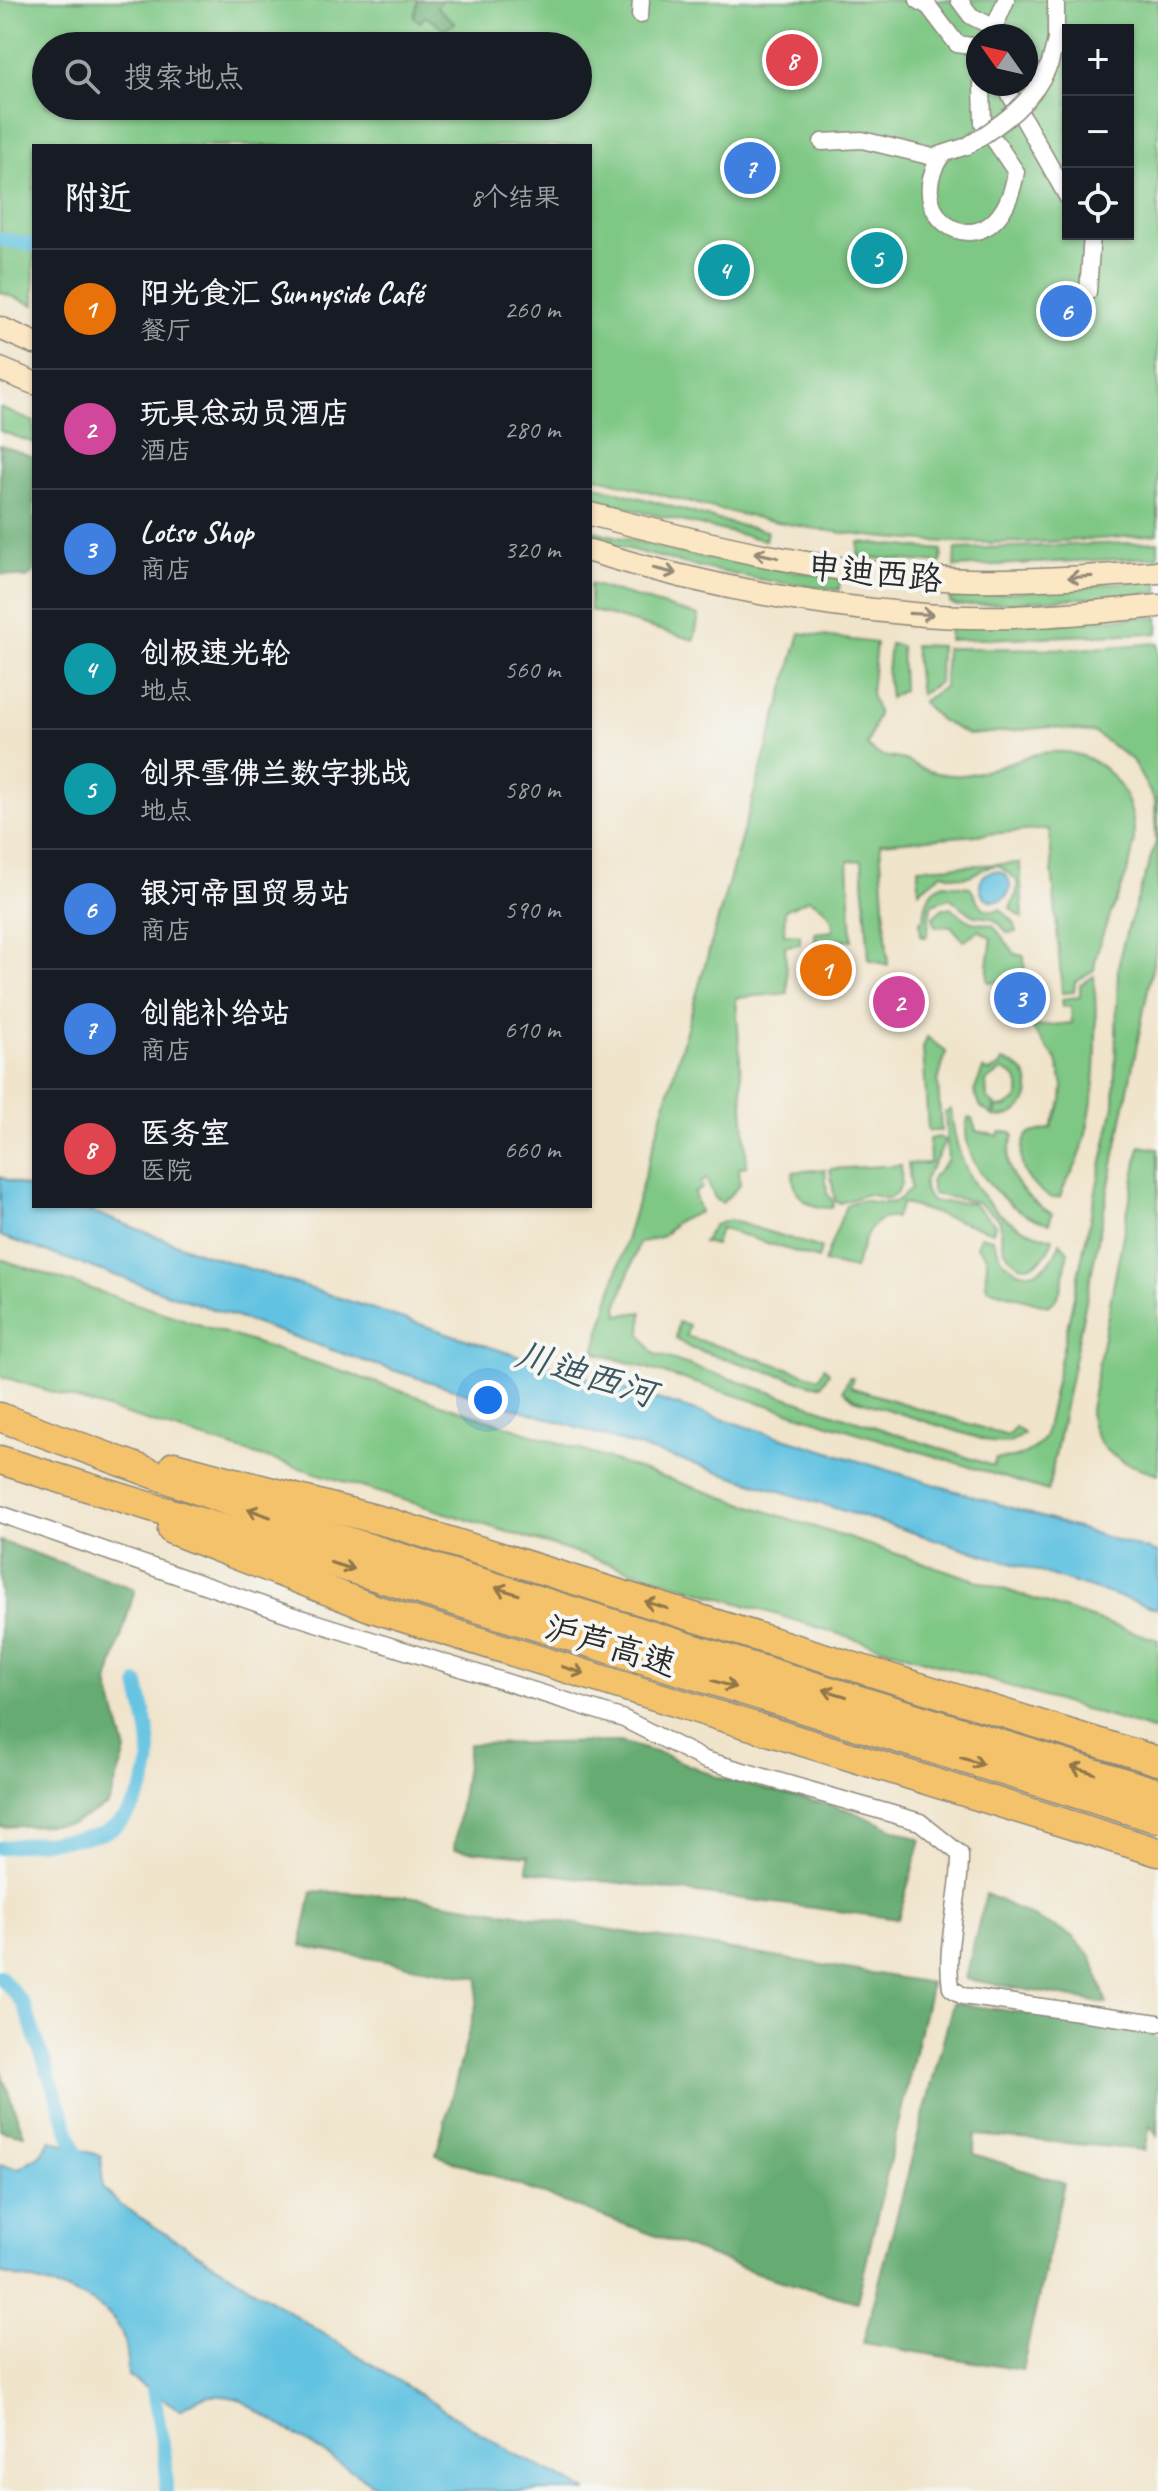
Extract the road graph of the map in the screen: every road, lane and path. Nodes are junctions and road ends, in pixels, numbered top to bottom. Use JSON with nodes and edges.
{"nodes":[{"id":1,"x":918,"y":0,"type":"edge"},
{"id":2,"x":959,"y":0,"type":"edge"},
{"id":3,"x":1006,"y":0,"type":"edge"},
{"id":4,"x":1056,"y":0,"type":"edge"},
{"id":5,"x":982,"y":24,"type":"edge"},
{"id":6,"x":996,"y":24,"type":"edge"},
{"id":7,"x":966,"y":45,"type":"edge"},
{"id":8,"x":982,"y":96,"type":"edge"},
{"id":9,"x":1011,"y":96,"type":"edge"},
{"id":10,"x":822,"y":142,"type":"dead end"},
{"id":11,"x":942,"y":155,"type":"junction"},
{"id":12,"x":1062,"y":187,"type":"edge"},
{"id":13,"x":1092,"y":240,"type":"edge"},
{"id":14,"x":1088,"y":292,"type":"dead end"},
{"id":15,"x":0,"y":328,"type":"edge"},
{"id":16,"x":32,"y":342,"type":"edge"},
{"id":17,"x":0,"y":369,"type":"edge"},
{"id":18,"x":32,"y":382,"type":"edge"},
{"id":19,"x":592,"y":514,"type":"edge"},
{"id":20,"x":592,"y":551,"type":"edge"},
{"id":21,"x":1158,"y":572,"type":"edge"},
{"id":22,"x":1158,"y":606,"type":"edge"},
{"id":23,"x":0,"y":1417,"type":"edge"},
{"id":24,"x":62,"y":1439,"type":"junction"},
{"id":25,"x":0,"y":1460,"type":"edge"},
{"id":26,"x":54,"y":1479,"type":"junction"},
{"id":27,"x":0,"y":1514,"type":"edge"},
{"id":28,"x":833,"y":1751,"type":"junction"},
{"id":29,"x":1158,"y":1758,"type":"edge"},
{"id":30,"x":1158,"y":1793,"type":"edge"},
{"id":31,"x":1158,"y":1819,"type":"edge"},
{"id":32,"x":1158,"y":1852,"type":"edge"},
{"id":33,"x":1158,"y":1872,"type":"edge"},
{"id":34,"x":1158,"y":2023,"type":"edge"}],
"edges":[{"from":1,"to":7,"type":"street"},
{"from":2,"to":5,"type":"street"},
{"from":3,"to":6,"type":"street"},
{"from":4,"to":11,"type":"street","bridge":true},
{"from":8,"to":11,"type":"street"},
{"from":9,"to":12,"type":"street"},
{"from":10,"to":11,"type":"street"},
{"from":13,"to":14,"type":"street"},
{"from":15,"to":16,"type":"street"},
{"from":17,"to":18,"type":"street"},
{"from":21,"to":19,"type":"street","name":"申迪西路","one_way":true},
{"from":20,"to":22,"type":"street","name":"申迪西路","one_way":true},
{"from":23,"to":24,"type":"highway","name":"沪芦高速"},
{"from":29,"to":24,"type":"highway","name":"沪芦高速","one_way":true},
{"from":30,"to":24,"type":"highway","name":"沪芦高速","one_way":true},
{"from":25,"to":26,"type":"highway","name":"沪芦高速"},
{"from":26,"to":28,"type":"highway","name":"沪芦高速","one_way":true},
{"from":26,"to":31,"type":"highway","name":"沪芦高速","one_way":true},
{"from":27,"to":34,"type":"street"},
{"from":28,"to":32,"type":"highway","name":"沪芦高速"},
{"from":28,"to":33,"type":"highway"}]}
